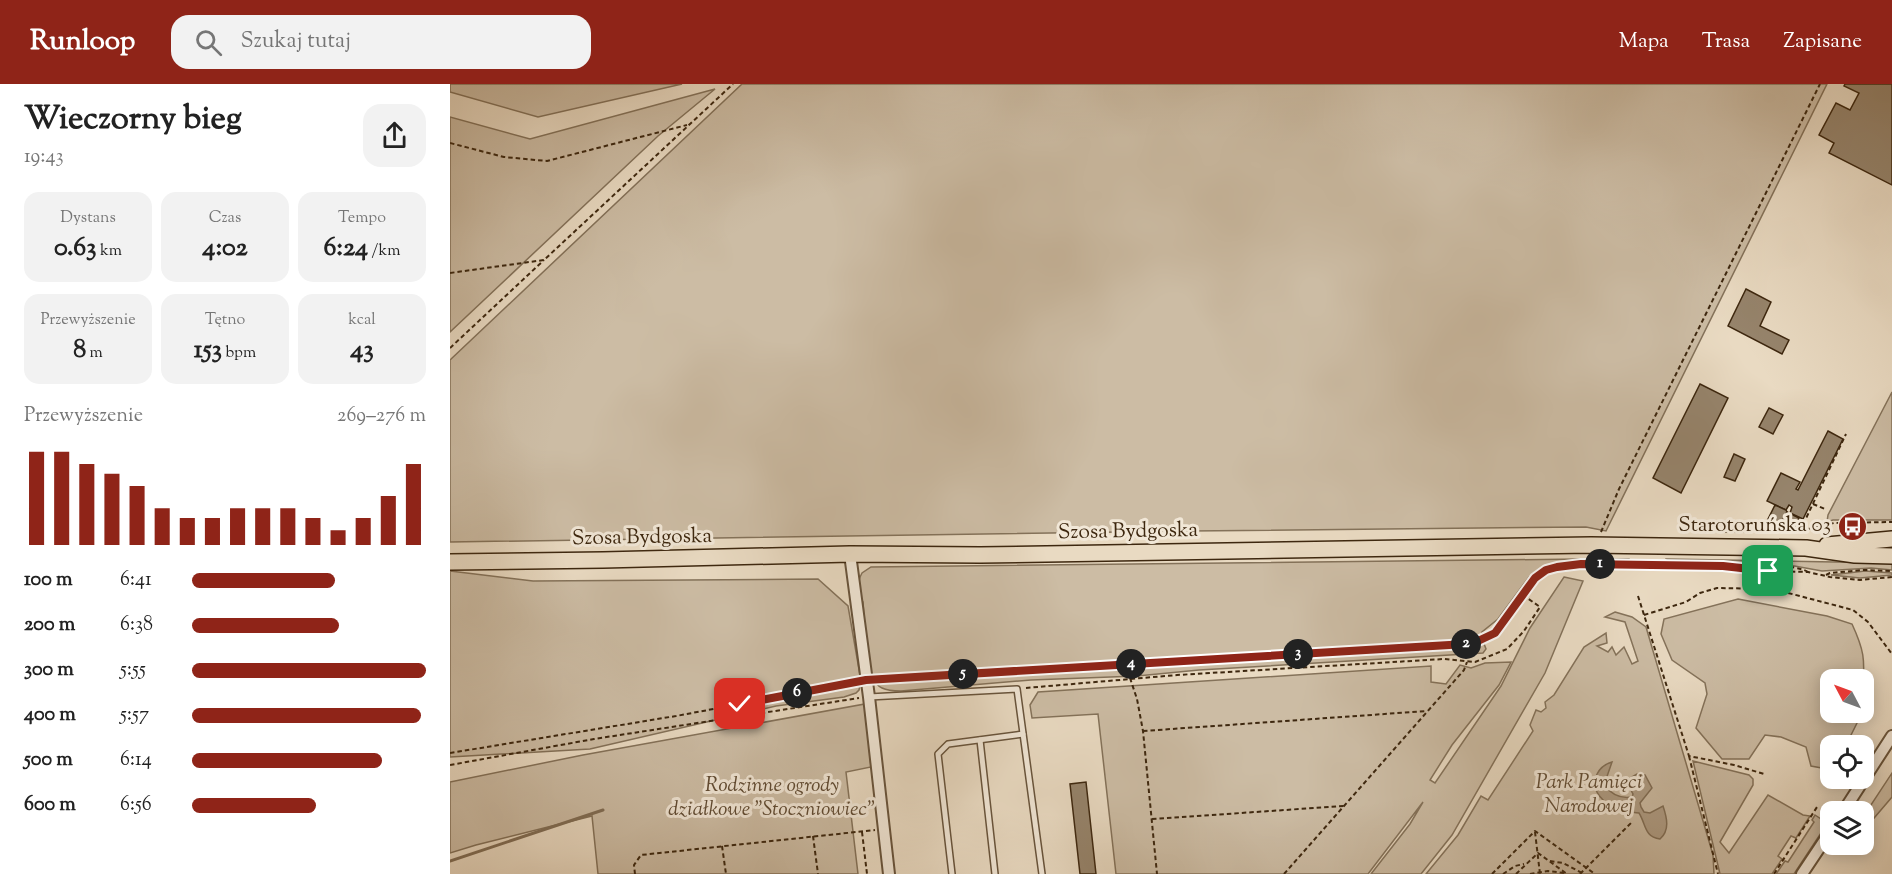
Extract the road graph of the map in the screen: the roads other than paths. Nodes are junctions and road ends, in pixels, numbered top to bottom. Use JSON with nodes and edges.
{"nodes":[{"id":1,"x":1892,"y":539,"type":"edge"},
{"id":2,"x":1806,"y":548,"type":"junction"},
{"id":3,"x":850,"y":554,"type":"junction"},
{"id":4,"x":1892,"y":556,"type":"edge"},
{"id":5,"x":450,"y":562,"type":"edge"},
{"id":6,"x":869,"y":697,"type":"junction"},
{"id":7,"x":1023,"y":734,"type":"junction"},
{"id":8,"x":1892,"y":736,"type":"edge"},
{"id":9,"x":980,"y":740,"type":"junction"},
{"id":10,"x":1850,"y":801,"type":"edge"},
{"id":11,"x":1820,"y":847,"type":"edge"},
{"id":12,"x":890,"y":874,"type":"edge"},
{"id":13,"x":952,"y":874,"type":"edge"},
{"id":14,"x":995,"y":874,"type":"edge"},
{"id":15,"x":1042,"y":874,"type":"edge"},
{"id":16,"x":1802,"y":874,"type":"edge"}],
"edges":[{"from":1,"to":2,"type":"main road","name":"Szosa Bydgoska"},
{"from":2,"to":3,"type":"main road","name":"Szosa Bydgoska"},
{"from":2,"to":4,"type":"main road","name":"Szosa Bydgoska"},
{"from":3,"to":5,"type":"main road","name":"Szosa Bydgoska"},
{"from":3,"to":6,"type":"street"},
{"from":6,"to":7,"type":"lane"},
{"from":6,"to":12,"type":"street"},
{"from":7,"to":9,"type":"lane"},
{"from":7,"to":15,"type":"lane"},
{"from":8,"to":10,"type":"street"},
{"from":9,"to":13,"type":"lane"},
{"from":9,"to":14,"type":"lane"},
{"from":11,"to":16,"type":"street"}]}
